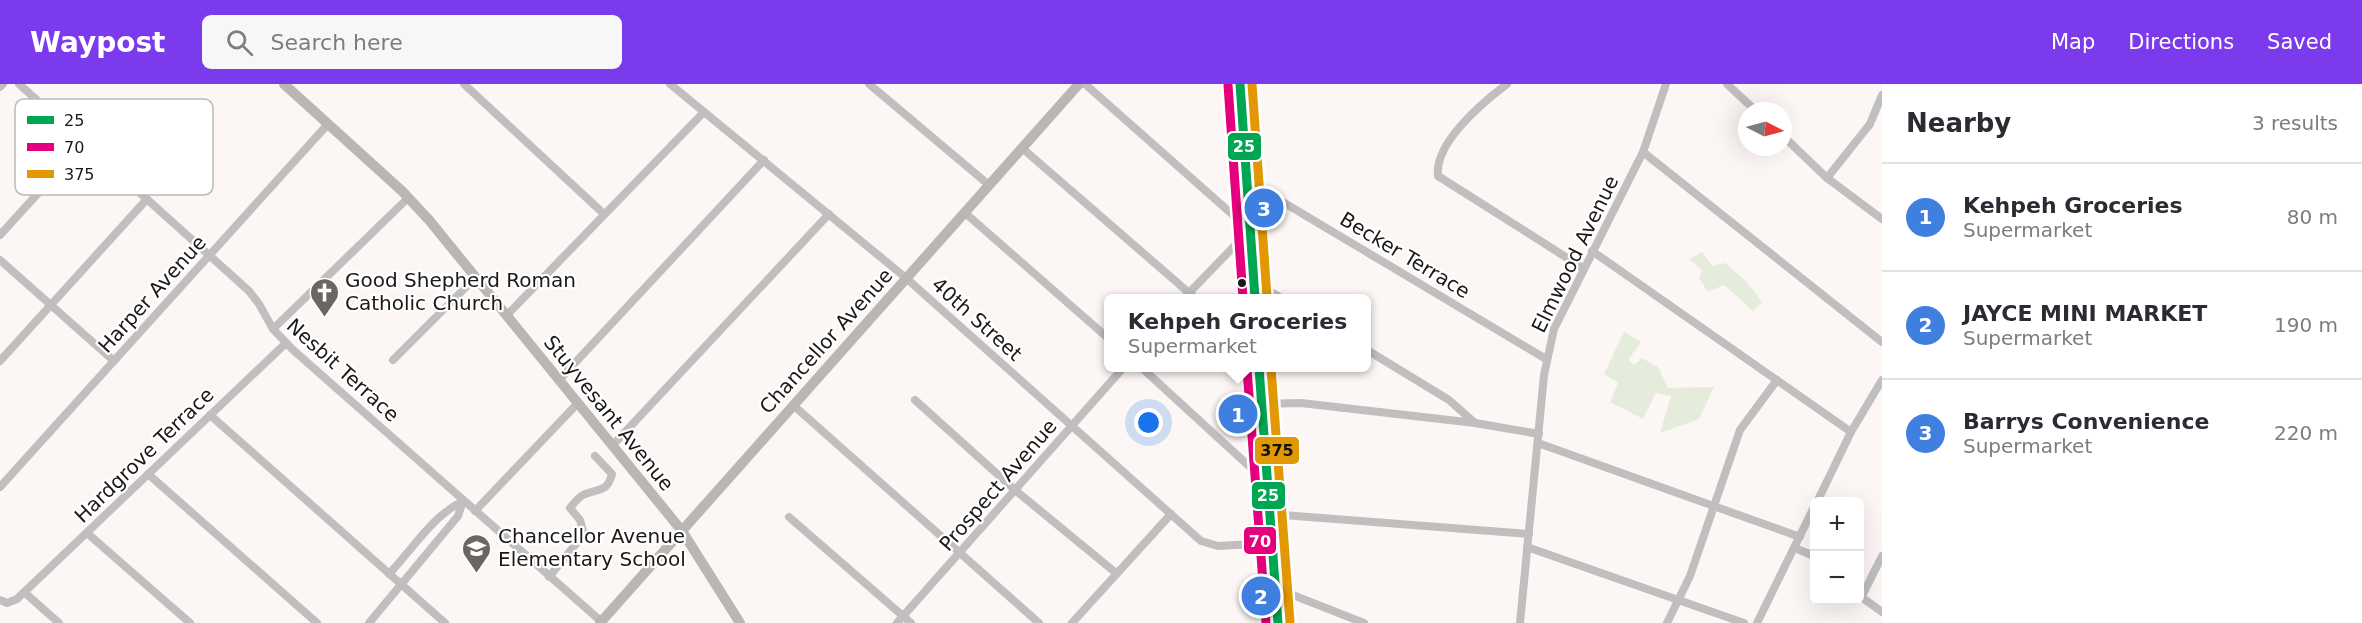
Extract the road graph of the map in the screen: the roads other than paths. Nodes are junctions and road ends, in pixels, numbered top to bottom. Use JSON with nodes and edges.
{"nodes":[{"id":1,"x":19,"y":84,"type":"edge"},
{"id":2,"x":284,"y":84,"type":"edge"},
{"id":3,"x":464,"y":84,"type":"edge"},
{"id":4,"x":670,"y":84,"type":"edge"},
{"id":5,"x":869,"y":84,"type":"edge"},
{"id":6,"x":1079,"y":84,"type":"edge"},
{"id":7,"x":1085,"y":84,"type":"edge"},
{"id":8,"x":1240,"y":84,"type":"edge"},
{"id":9,"x":1507,"y":84,"type":"edge"},
{"id":10,"x":1666,"y":84,"type":"edge"},
{"id":11,"x":1727,"y":84,"type":"edge"},
{"id":12,"x":1882,"y":95,"type":"edge"},
{"id":13,"x":36,"y":99,"type":"edge"},
{"id":14,"x":1746,"y":102,"type":"edge"},
{"id":15,"x":704,"y":112,"type":"junction"},
{"id":16,"x":328,"y":124,"type":"junction"},
{"id":17,"x":1792,"y":145,"type":"edge"},
{"id":18,"x":1022,"y":148,"type":"junction"},
{"id":19,"x":1643,"y":152,"type":"junction"},
{"id":20,"x":764,"y":160,"type":"junction"},
{"id":21,"x":1827,"y":178,"type":"junction"},
{"id":22,"x":1246,"y":180,"type":"junction"},
{"id":23,"x":989,"y":185,"type":"junction"},
{"id":24,"x":36,"y":195,"type":"edge"},
{"id":25,"x":143,"y":195,"type":"edge"},
{"id":26,"x":408,"y":198,"type":"junction"},
{"id":27,"x":147,"y":199,"type":"junction"},
{"id":28,"x":964,"y":212,"type":"junction"},
{"id":29,"x":604,"y":214,"type":"junction"},
{"id":30,"x":829,"y":214,"type":"junction"},
{"id":31,"x":1882,"y":219,"type":"edge"},
{"id":32,"x":1250,"y":230,"type":"junction"},
{"id":33,"x":0,"y":235,"type":"edge"},
{"id":34,"x":1592,"y":251,"type":"junction"},
{"id":35,"x":209,"y":255,"type":"junction"},
{"id":36,"x":0,"y":260,"type":"edge"},
{"id":37,"x":1583,"y":268,"type":"junction"},
{"id":38,"x":475,"y":278,"type":"junction"},
{"id":39,"x":906,"y":278,"type":"junction"},
{"id":40,"x":1254,"y":293,"type":"edge"},
{"id":41,"x":1187,"y":294,"type":"edge"},
{"id":42,"x":1193,"y":294,"type":"edge"},
{"id":43,"x":1274,"y":294,"type":"edge"},
{"id":44,"x":50,"y":305,"type":"junction"},
{"id":45,"x":506,"y":315,"type":"junction"},
{"id":46,"x":273,"y":329,"type":"junction"},
{"id":47,"x":1104,"y":335,"type":"edge"},
{"id":48,"x":1882,"y":342,"type":"edge"},
{"id":49,"x":286,"y":343,"type":"junction"},
{"id":50,"x":1371,"y":352,"type":"edge"},
{"id":51,"x":1546,"y":358,"type":"junction"},
{"id":52,"x":393,"y":360,"type":"dead end"},
{"id":53,"x":0,"y":361,"type":"edge"},
{"id":54,"x":114,"y":361,"type":"junction"},
{"id":55,"x":1119,"y":372,"type":"edge"},
{"id":56,"x":1146,"y":372,"type":"edge"},
{"id":57,"x":1259,"y":372,"type":"edge"},
{"id":58,"x":559,"y":380,"type":"junction"},
{"id":59,"x":1777,"y":380,"type":"junction"},
{"id":60,"x":1882,"y":380,"type":"edge"},
{"id":61,"x":915,"y":400,"type":"dead end"},
{"id":62,"x":577,"y":404,"type":"junction"},
{"id":63,"x":1262,"y":404,"type":"junction"},
{"id":64,"x":793,"y":405,"type":"junction"},
{"id":65,"x":210,"y":415,"type":"junction"},
{"id":66,"x":1475,"y":423,"type":"junction"},
{"id":67,"x":1071,"y":426,"type":"junction"},
{"id":68,"x":1851,"y":432,"type":"junction"},
{"id":69,"x":1539,"y":438,"type":"junction"},
{"id":70,"x":612,"y":446,"type":"junction"},
{"id":71,"x":595,"y":456,"type":"dead end"},
{"id":72,"x":1267,"y":470,"type":"junction"},
{"id":73,"x":148,"y":474,"type":"junction"},
{"id":74,"x":0,"y":487,"type":"edge"},
{"id":75,"x":1015,"y":490,"type":"junction"},
{"id":76,"x":1819,"y":497,"type":"edge"},
{"id":77,"x":463,"y":501,"type":"junction"},
{"id":78,"x":1714,"y":505,"type":"junction"},
{"id":79,"x":475,"y":511,"type":"junction"},
{"id":80,"x":1171,"y":514,"type":"junction"},
{"id":81,"x":1270,"y":514,"type":"junction"},
{"id":82,"x":789,"y":517,"type":"dead end"},
{"id":83,"x":1810,"y":517,"type":"edge"},
{"id":84,"x":682,"y":531,"type":"junction"},
{"id":85,"x":87,"y":533,"type":"junction"},
{"id":86,"x":1529,"y":534,"type":"junction"},
{"id":87,"x":1800,"y":537,"type":"junction"},
{"id":88,"x":1272,"y":543,"type":"junction"},
{"id":89,"x":1527,"y":547,"type":"junction"},
{"id":90,"x":1795,"y":548,"type":"junction"},
{"id":91,"x":959,"y":554,"type":"junction"},
{"id":92,"x":1810,"y":554,"type":"edge"},
{"id":93,"x":1882,"y":556,"type":"edge"},
{"id":94,"x":1116,"y":573,"type":"junction"},
{"id":95,"x":389,"y":574,"type":"junction"},
{"id":96,"x":549,"y":577,"type":"junction"},
{"id":97,"x":401,"y":584,"type":"junction"},
{"id":98,"x":1275,"y":588,"type":"junction"},
{"id":99,"x":1864,"y":591,"type":"edge"},
{"id":100,"x":24,"y":592,"type":"junction"},
{"id":101,"x":1678,"y":599,"type":"junction"},
{"id":102,"x":1864,"y":599,"type":"edge"},
{"id":103,"x":0,"y":600,"type":"edge"},
{"id":104,"x":1882,"y":612,"type":"edge"},
{"id":105,"x":900,"y":620,"type":"edge"},
{"id":106,"x":602,"y":622,"type":"edge"},
{"id":107,"x":59,"y":623,"type":"edge"},
{"id":108,"x":190,"y":623,"type":"edge"},
{"id":109,"x":317,"y":623,"type":"edge"},
{"id":110,"x":369,"y":623,"type":"edge"},
{"id":111,"x":445,"y":623,"type":"edge"},
{"id":112,"x":740,"y":623,"type":"edge"},
{"id":113,"x":911,"y":623,"type":"edge"},
{"id":114,"x":1039,"y":623,"type":"edge"},
{"id":115,"x":1072,"y":623,"type":"edge"},
{"id":116,"x":1278,"y":623,"type":"edge"},
{"id":117,"x":1364,"y":623,"type":"edge"},
{"id":118,"x":1520,"y":623,"type":"edge"},
{"id":119,"x":1666,"y":623,"type":"edge"},
{"id":120,"x":1744,"y":623,"type":"edge"},
{"id":121,"x":1757,"y":623,"type":"edge"}],
"edges":[{"from":1,"to":13,"type":"street","name":"Nesbit Terrace"},
{"from":2,"to":16,"type":"main road","name":"Stuyvesant Avenue"},
{"from":3,"to":29,"type":"street"},
{"from":4,"to":15,"type":"street","name":"40th Street"},
{"from":5,"to":23,"type":"street"},
{"from":6,"to":18,"type":"main road","name":"Chancellor Avenue"},
{"from":7,"to":32,"type":"street"},
{"from":8,"to":22,"type":"main road"},
{"from":9,"to":37,"type":"street"},
{"from":10,"to":19,"type":"street","name":"Elmwood Avenue"},
{"from":11,"to":14,"type":"street"},
{"from":12,"to":21,"type":"street"},
{"from":15,"to":20,"type":"street","name":"40th Street"},
{"from":15,"to":29,"type":"street"},
{"from":16,"to":26,"type":"main road","name":"Stuyvesant Avenue"},
{"from":16,"to":35,"type":"street","name":"Harper Avenue"},
{"from":17,"to":21,"type":"street"},
{"from":18,"to":23,"type":"main road","name":"Chancellor Avenue"},
{"from":18,"to":41,"type":"street"},
{"from":19,"to":34,"type":"street","name":"Elmwood Avenue"},
{"from":19,"to":48,"type":"street"},
{"from":20,"to":30,"type":"street","name":"40th Street"},
{"from":20,"to":58,"type":"street"},
{"from":21,"to":31,"type":"street"},
{"from":22,"to":32,"type":"main road"},
{"from":22,"to":51,"type":"street","name":"Becker Terrace"},
{"from":23,"to":28,"type":"main road","name":"Chancellor Avenue"},
{"from":24,"to":33,"type":"street"},
{"from":25,"to":27,"type":"street","name":"Nesbit Terrace"},
{"from":26,"to":38,"type":"main road","name":"Stuyvesant Avenue"},
{"from":26,"to":46,"type":"street"},
{"from":27,"to":35,"type":"street","name":"Nesbit Terrace"},
{"from":27,"to":44,"type":"street"},
{"from":28,"to":39,"type":"main road","name":"Chancellor Avenue"},
{"from":28,"to":47,"type":"street"},
{"from":29,"to":45,"type":"street"},
{"from":30,"to":39,"type":"street","name":"40th Street"},
{"from":30,"to":70,"type":"street"},
{"from":32,"to":40,"type":"main road"},
{"from":32,"to":42,"type":"street"},
{"from":34,"to":37,"type":"street","name":"Elmwood Avenue"},
{"from":34,"to":59,"type":"street"},
{"from":35,"to":46,"type":"street","name":"Nesbit Terrace"},
{"from":35,"to":54,"type":"street","name":"Harper Avenue"},
{"from":36,"to":44,"type":"street"},
{"from":37,"to":51,"type":"street","name":"Elmwood Avenue"},
{"from":38,"to":45,"type":"main road","name":"Stuyvesant Avenue"},
{"from":38,"to":52,"type":"street"},
{"from":39,"to":64,"type":"main road","name":"Chancellor Avenue"},
{"from":39,"to":67,"type":"street","name":"40th Street"},
{"from":40,"to":43,"type":"street"},
{"from":44,"to":53,"type":"street"},
{"from":44,"to":54,"type":"street"},
{"from":45,"to":58,"type":"main road","name":"Stuyvesant Avenue"},
{"from":46,"to":49,"type":"street","name":"Nesbit Terrace"},
{"from":49,"to":65,"type":"street","name":"Hardgrove Terrace"},
{"from":49,"to":77,"type":"street","name":"Nesbit Terrace"},
{"from":50,"to":66,"type":"street"},
{"from":51,"to":69,"type":"street","name":"Elmwood Avenue"},
{"from":54,"to":74,"type":"street","name":"Harper Avenue"},
{"from":55,"to":67,"type":"street","name":"Prospect Avenue"},
{"from":56,"to":72,"type":"street"},
{"from":57,"to":63,"type":"main road"},
{"from":58,"to":62,"type":"main road","name":"Stuyvesant Avenue"},
{"from":59,"to":68,"type":"street"},
{"from":59,"to":78,"type":"street"},
{"from":60,"to":68,"type":"street"},
{"from":61,"to":75,"type":"street"},
{"from":62,"to":70,"type":"main road","name":"Stuyvesant Avenue"},
{"from":62,"to":79,"type":"street"},
{"from":63,"to":66,"type":"street"},
{"from":63,"to":72,"type":"main road"},
{"from":64,"to":84,"type":"main road","name":"Chancellor Avenue"},
{"from":64,"to":91,"type":"street"},
{"from":65,"to":73,"type":"street","name":"Hardgrove Terrace"},
{"from":65,"to":95,"type":"street"},
{"from":66,"to":69,"type":"street"},
{"from":67,"to":75,"type":"street","name":"Prospect Avenue"},
{"from":67,"to":80,"type":"street","name":"40th Street"},
{"from":68,"to":76,"type":"street"},
{"from":69,"to":78,"type":"street"},
{"from":69,"to":86,"type":"street","name":"Elmwood Avenue"},
{"from":70,"to":84,"type":"main road","name":"Stuyvesant Avenue"},
{"from":71,"to":96,"type":"street"},
{"from":72,"to":81,"type":"main road"},
{"from":73,"to":85,"type":"street","name":"Hardgrove Terrace"},
{"from":73,"to":109,"type":"street"},
{"from":75,"to":91,"type":"street","name":"Prospect Avenue"},
{"from":75,"to":94,"type":"street"},
{"from":77,"to":79,"type":"street","name":"Nesbit Terrace"},
{"from":77,"to":95,"type":"street"},
{"from":77,"to":97,"type":"street"},
{"from":78,"to":87,"type":"street"},
{"from":78,"to":101,"type":"street"},
{"from":79,"to":96,"type":"street","name":"Nesbit Terrace"},
{"from":80,"to":88,"type":"street","name":"40th Street"},
{"from":80,"to":94,"type":"street"},
{"from":81,"to":86,"type":"street"},
{"from":81,"to":88,"type":"main road"},
{"from":82,"to":105,"type":"street"},
{"from":83,"to":87,"type":"street"},
{"from":84,"to":106,"type":"main road","name":"Chancellor Avenue"},
{"from":84,"to":112,"type":"main road","name":"Stuyvesant Avenue"},
{"from":85,"to":100,"type":"street","name":"Hardgrove Terrace"},
{"from":85,"to":108,"type":"street"},
{"from":86,"to":89,"type":"street","name":"Elmwood Avenue"},
{"from":87,"to":90,"type":"street"},
{"from":88,"to":98,"type":"main road"},
{"from":89,"to":101,"type":"street"},
{"from":89,"to":118,"type":"street","name":"Elmwood Avenue"},
{"from":90,"to":92,"type":"street"},
{"from":90,"to":121,"type":"street"},
{"from":91,"to":105,"type":"street","name":"Prospect Avenue"},
{"from":91,"to":114,"type":"street"},
{"from":93,"to":99,"type":"street"},
{"from":94,"to":115,"type":"street"},
{"from":95,"to":97,"type":"street"},
{"from":96,"to":106,"type":"street","name":"Nesbit Terrace"},
{"from":97,"to":110,"type":"street"},
{"from":97,"to":111,"type":"street"},
{"from":98,"to":116,"type":"main road"},
{"from":98,"to":117,"type":"street"},
{"from":100,"to":103,"type":"street"},
{"from":100,"to":107,"type":"street"},
{"from":101,"to":119,"type":"street"},
{"from":101,"to":120,"type":"street"},
{"from":102,"to":104,"type":"street"},
{"from":105,"to":113,"type":"street"}]}
